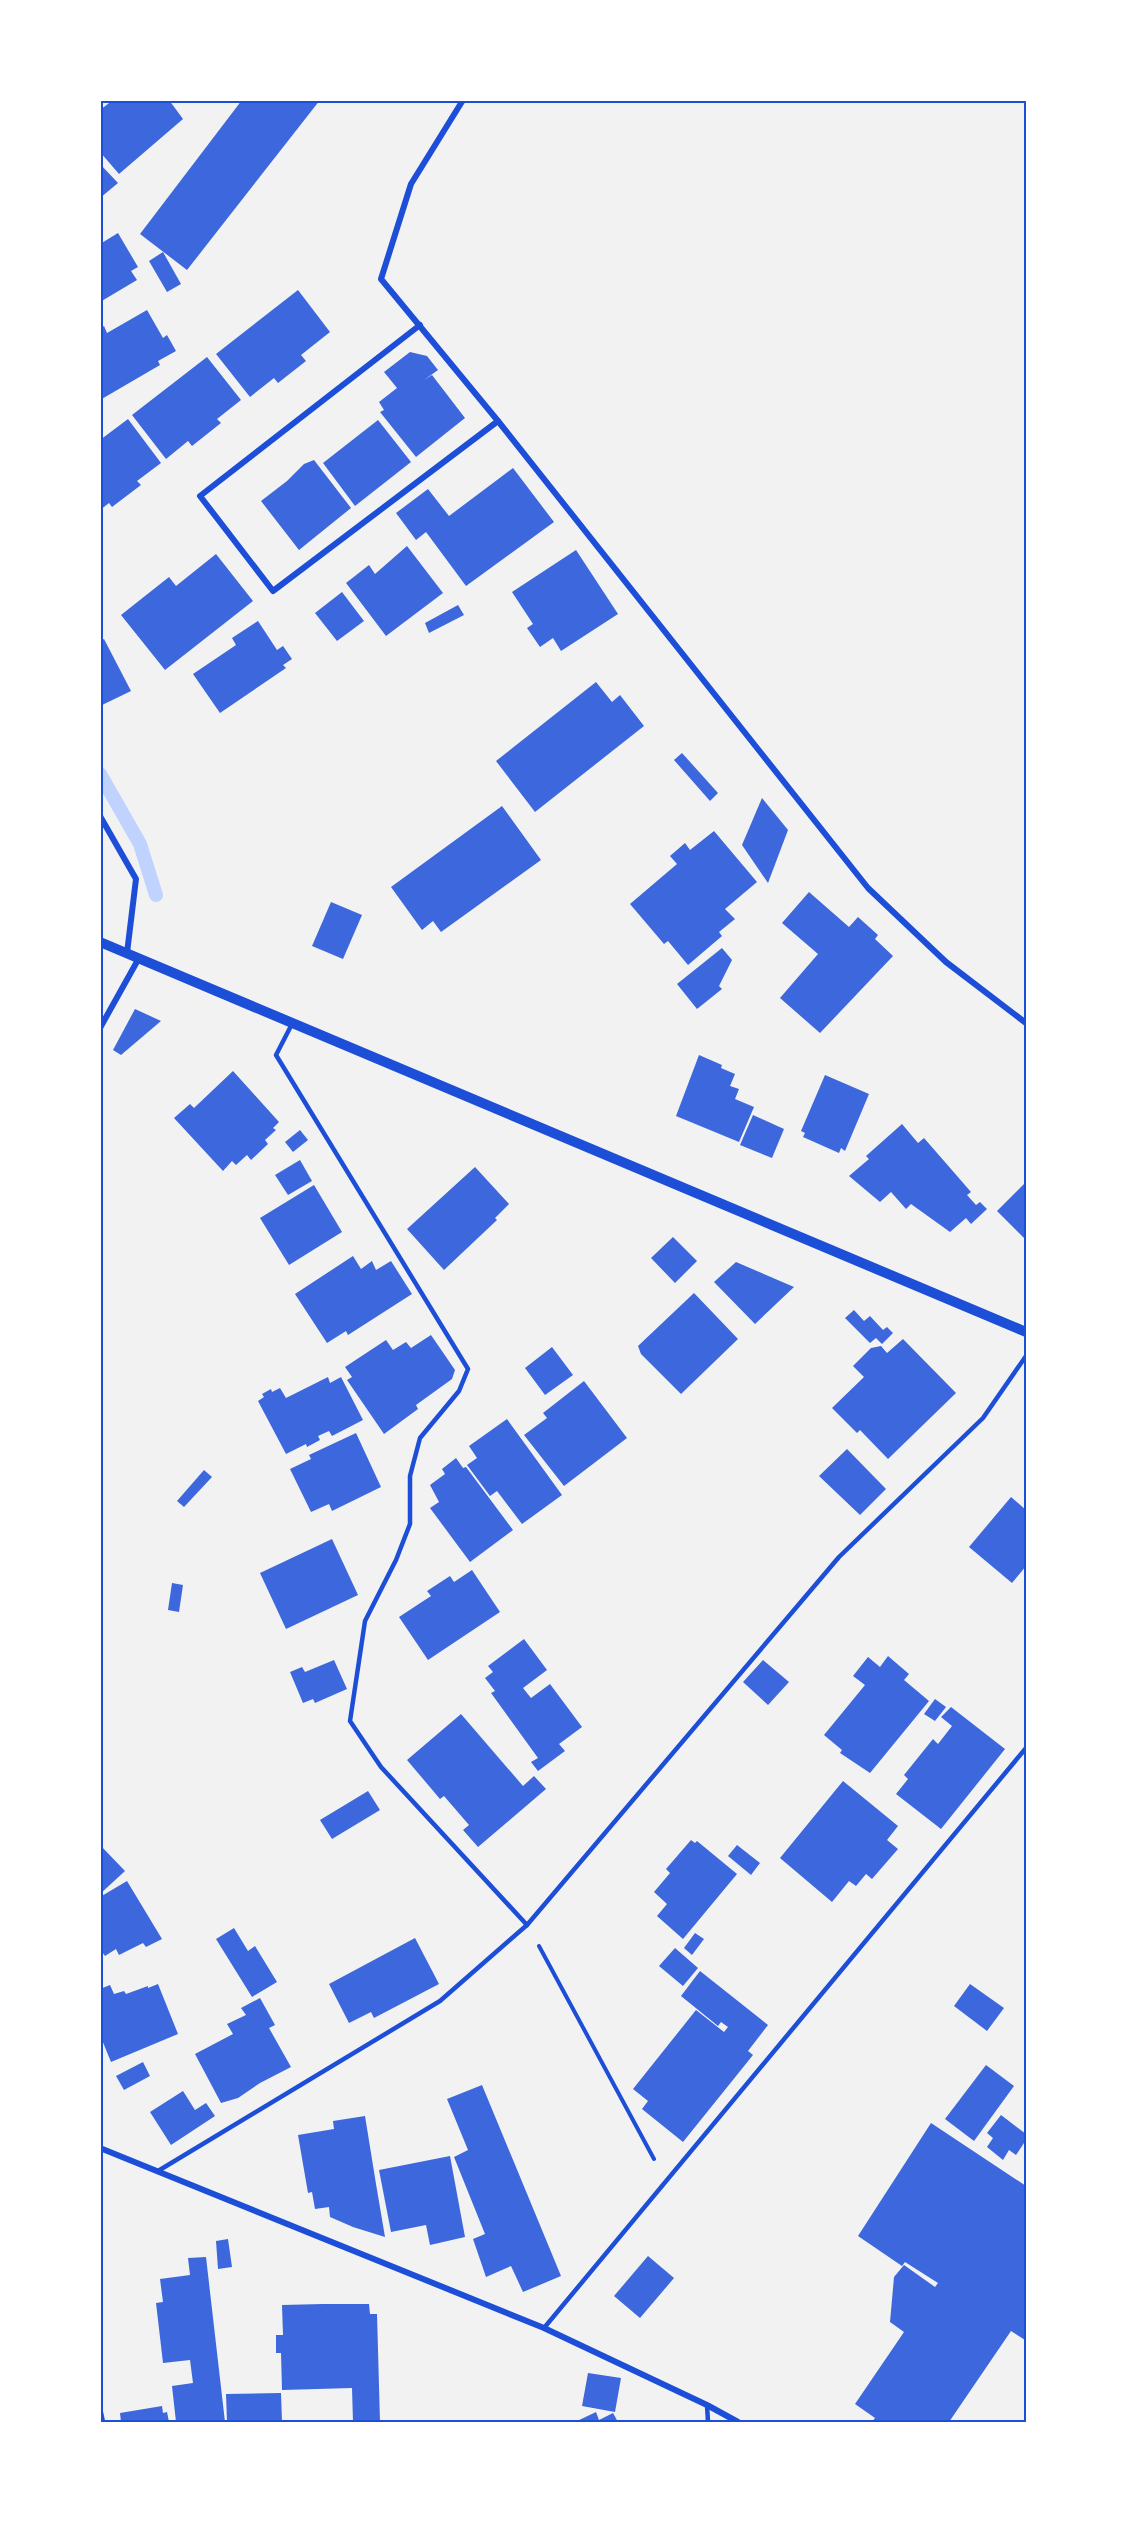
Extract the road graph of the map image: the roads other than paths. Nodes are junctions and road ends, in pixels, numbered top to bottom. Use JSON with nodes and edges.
{"nodes":[{"id":1,"x":463,"y":100,"type":"edge"},
{"id":2,"x":420,"y":325,"type":"junction"},
{"id":3,"x":498,"y":421,"type":"junction"},
{"id":4,"x":100,"y":816,"type":"edge"},
{"id":5,"x":100,"y":942,"type":"edge"},
{"id":6,"x":127,"y":953,"type":"junction"},
{"id":7,"x":140,"y":958,"type":"junction"},
{"id":8,"x":293,"y":1022,"type":"junction"},
{"id":9,"x":1026,"y":1023,"type":"edge"},
{"id":10,"x":100,"y":1028,"type":"edge"},
{"id":11,"x":1026,"y":1332,"type":"edge"},
{"id":12,"x":1026,"y":1356,"type":"edge"},
{"id":13,"x":1026,"y":1748,"type":"edge"},
{"id":14,"x":527,"y":1925,"type":"junction"},
{"id":15,"x":100,"y":2141,"type":"edge"},
{"id":16,"x":104,"y":2149,"type":"edge"},
{"id":17,"x":158,"y":2171,"type":"junction"},
{"id":18,"x":544,"y":2328,"type":"junction"},
{"id":19,"x":707,"y":2405,"type":"junction"},
{"id":20,"x":100,"y":2408,"type":"edge"},
{"id":21,"x":103,"y":2422,"type":"edge"},
{"id":22,"x":708,"y":2422,"type":"edge"},
{"id":23,"x":738,"y":2422,"type":"edge"}],
"edges":[{"from":1,"to":2,"type":"street"},
{"from":2,"to":3,"type":"street"},
{"from":2,"to":3,"type":"street"},
{"from":3,"to":9,"type":"street"},
{"from":4,"to":6,"type":"street"},
{"from":5,"to":6,"type":"street"},
{"from":6,"to":7,"type":"street"},
{"from":7,"to":8,"type":"street"},
{"from":7,"to":10,"type":"street"},
{"from":8,"to":11,"type":"street"},
{"from":8,"to":14,"type":"lane"},
{"from":12,"to":14,"type":"lane"},
{"from":13,"to":18,"type":"lane"},
{"from":14,"to":17,"type":"lane"},
{"from":15,"to":16,"type":"street"},
{"from":16,"to":17,"type":"street"},
{"from":17,"to":18,"type":"street"},
{"from":18,"to":19,"type":"street"},
{"from":19,"to":22,"type":"lane"},
{"from":19,"to":23,"type":"street"},
{"from":20,"to":21,"type":"lane"}]}
